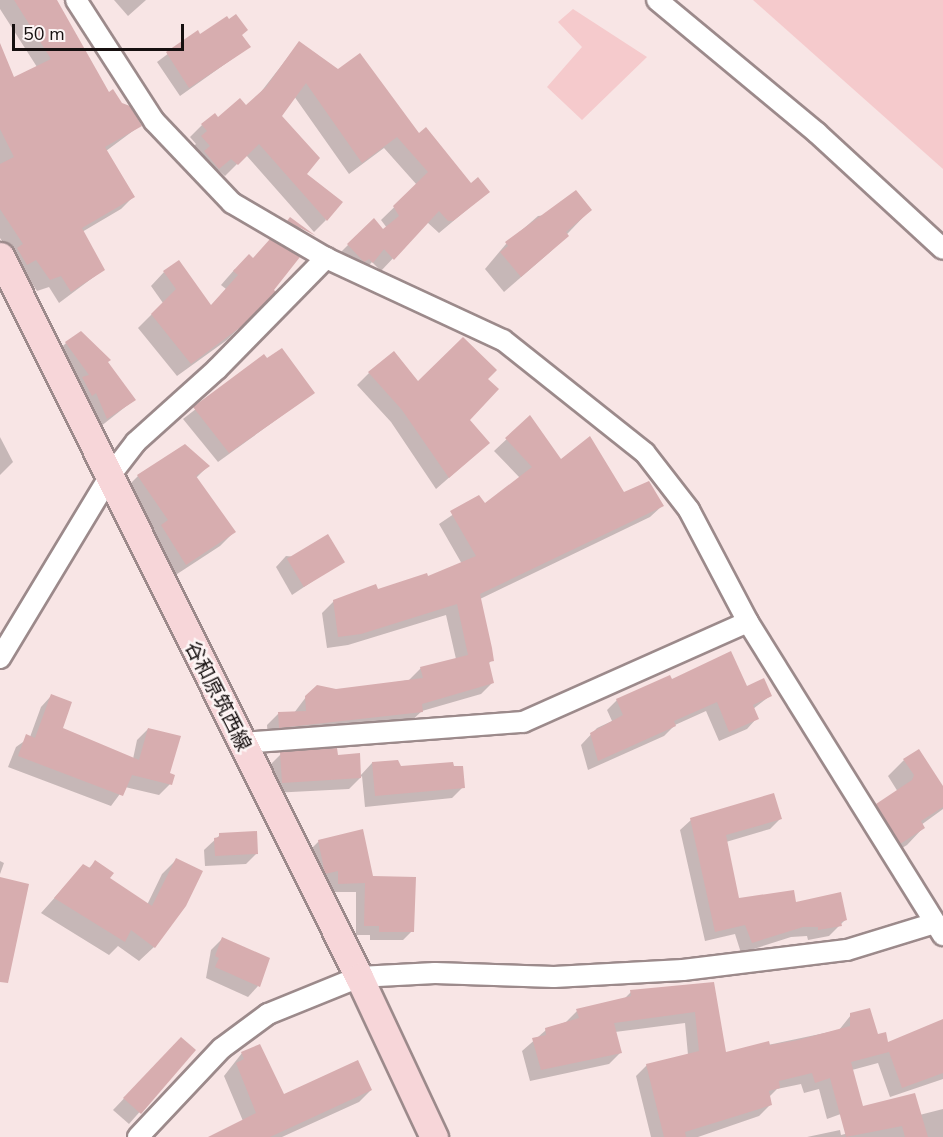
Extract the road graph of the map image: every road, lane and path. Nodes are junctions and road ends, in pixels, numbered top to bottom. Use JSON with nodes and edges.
{"nodes":[{"id":1,"x":76,"y":0,"type":"edge"},
{"id":2,"x":657,"y":0,"type":"edge"},
{"id":3,"x":943,"y":249,"type":"edge"},
{"id":4,"x":0,"y":256,"type":"edge"},
{"id":5,"x":326,"y":258,"type":"junction"},
{"id":6,"x":109,"y":477,"type":"junction"},
{"id":7,"x":748,"y":621,"type":"junction"},
{"id":8,"x":0,"y":658,"type":"edge"},
{"id":9,"x":242,"y":743,"type":"junction"},
{"id":10,"x":939,"y":929,"type":"edge"},
{"id":11,"x":359,"y":977,"type":"junction"},
{"id":12,"x":138,"y":1137,"type":"edge"},
{"id":13,"x":434,"y":1137,"type":"edge"}],
"edges":[{"from":1,"to":5,"type":"street"},
{"from":2,"to":3,"type":"street"},
{"from":4,"to":6,"type":"main road","name":"谷和原筑西線"},
{"from":5,"to":6,"type":"street"},
{"from":5,"to":7,"type":"street"},
{"from":6,"to":8,"type":"street"},
{"from":6,"to":9,"type":"main road","name":"谷和原筑西線"},
{"from":7,"to":9,"type":"street"},
{"from":7,"to":10,"type":"street"},
{"from":9,"to":11,"type":"main road","name":"谷和原筑西線"},
{"from":10,"to":11,"type":"street"},
{"from":11,"to":12,"type":"street"},
{"from":11,"to":13,"type":"main road","name":"谷和原筑西線"}]}
